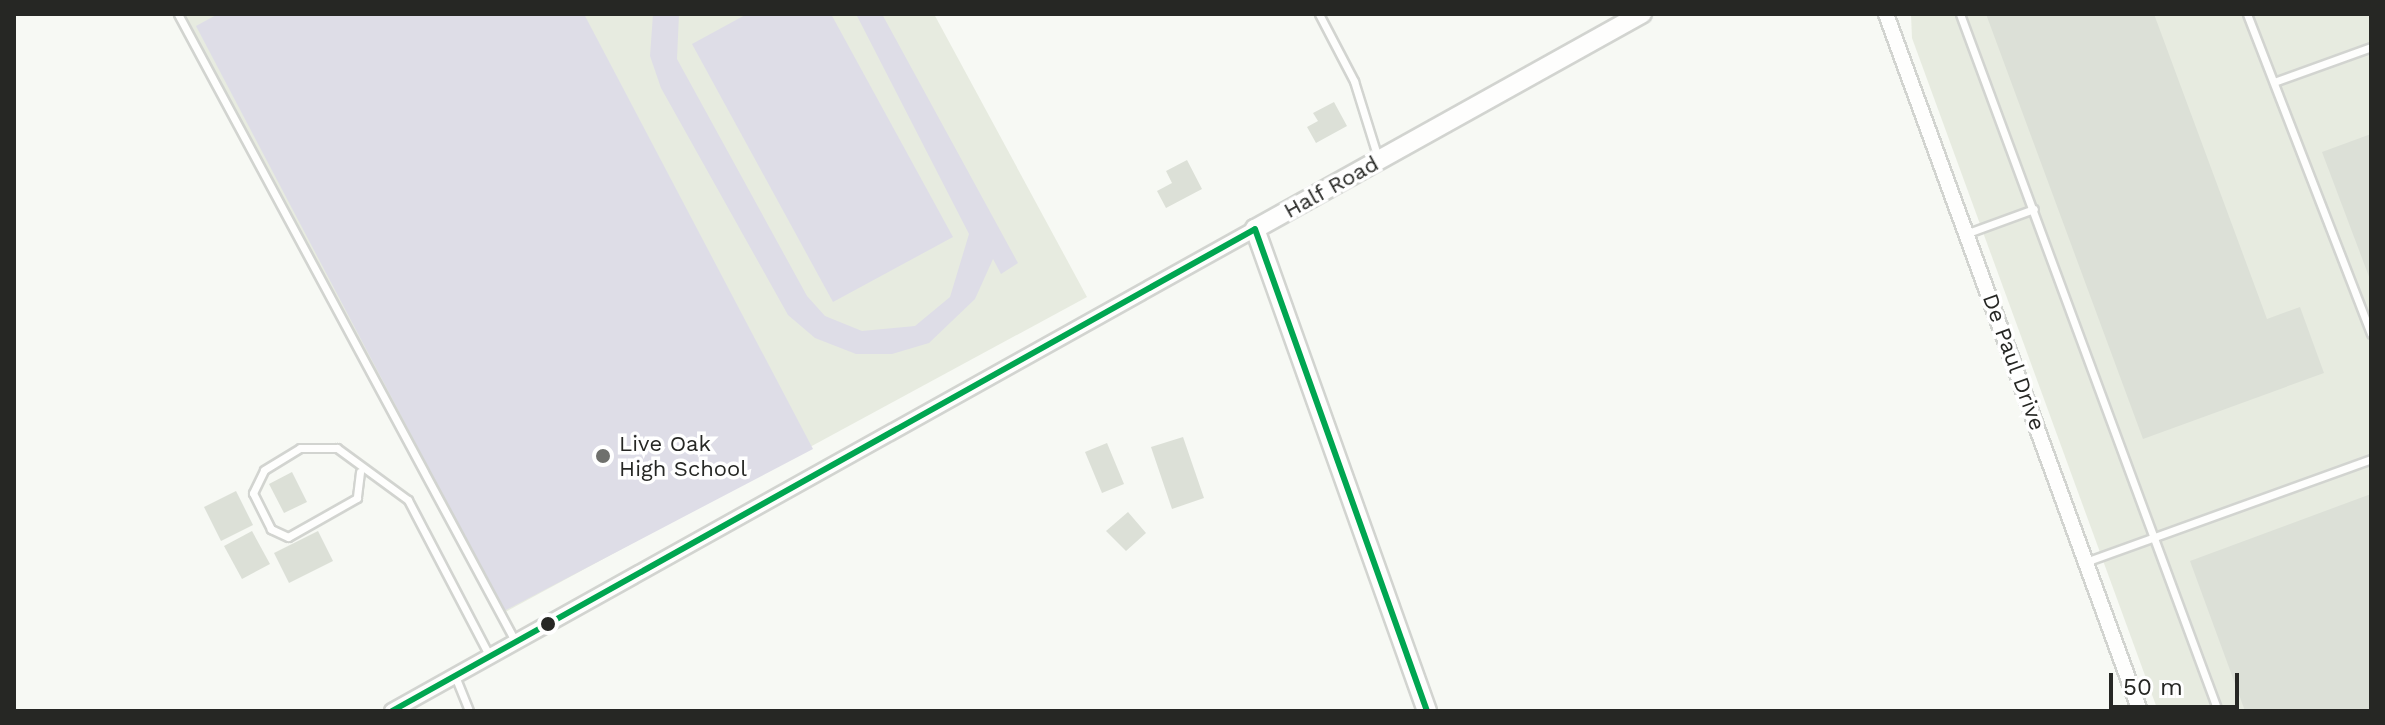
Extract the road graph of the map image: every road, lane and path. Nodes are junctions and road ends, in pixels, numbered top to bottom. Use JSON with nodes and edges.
{"nodes":[{"id":1,"x":178,"y":14,"type":"edge"},
{"id":2,"x":1319,"y":14,"type":"edge"},
{"id":3,"x":1642,"y":14,"type":"edge"},
{"id":4,"x":1886,"y":14,"type":"edge"},
{"id":5,"x":1960,"y":14,"type":"edge"},
{"id":6,"x":2247,"y":14,"type":"edge"},
{"id":7,"x":2371,"y":47,"type":"edge"},
{"id":8,"x":2274,"y":82,"type":"junction"},
{"id":9,"x":1379,"y":160,"type":"junction"},
{"id":10,"x":2034,"y":209,"type":"junction"},
{"id":11,"x":1255,"y":229,"type":"junction"},
{"id":12,"x":1968,"y":233,"type":"junction"},
{"id":13,"x":2371,"y":334,"type":"edge"},
{"id":14,"x":2371,"y":459,"type":"edge"},
{"id":15,"x":360,"y":472,"type":"junction"},
{"id":16,"x":2155,"y":537,"type":"junction"},
{"id":17,"x":2088,"y":561,"type":"junction"},
{"id":18,"x":515,"y":641,"type":"junction"},
{"id":19,"x":489,"y":655,"type":"junction"},
{"id":20,"x":454,"y":675,"type":"junction"},
{"id":21,"x":392,"y":711,"type":"edge"},
{"id":22,"x":469,"y":711,"type":"edge"},
{"id":23,"x":1427,"y":711,"type":"edge"},
{"id":24,"x":2140,"y":711,"type":"edge"},
{"id":25,"x":2218,"y":711,"type":"edge"}],
"edges":[{"from":1,"to":18,"type":"lane"},
{"from":2,"to":9,"type":"lane"},
{"from":3,"to":9,"type":"street","name":"Half Road"},
{"from":4,"to":12,"type":"street","name":"De Paul Drive"},
{"from":5,"to":10,"type":"lane"},
{"from":6,"to":8,"type":"lane"},
{"from":7,"to":8,"type":"lane"},
{"from":8,"to":13,"type":"lane"},
{"from":9,"to":11,"type":"street","name":"Half Road"},
{"from":10,"to":12,"type":"lane"},
{"from":10,"to":16,"type":"lane"},
{"from":11,"to":18,"type":"street","name":"Half Road"},
{"from":11,"to":23,"type":"street"},
{"from":12,"to":17,"type":"street","name":"De Paul Drive"},
{"from":14,"to":16,"type":"lane"},
{"from":15,"to":15,"type":"lane"},
{"from":15,"to":19,"type":"lane"},
{"from":16,"to":17,"type":"lane"},
{"from":16,"to":25,"type":"lane"},
{"from":17,"to":24,"type":"street","name":"De Paul Drive"},
{"from":18,"to":19,"type":"street","name":"Half Road"},
{"from":19,"to":20,"type":"street","name":"Half Road"},
{"from":20,"to":21,"type":"street","name":"Half Road"},
{"from":20,"to":22,"type":"lane"}]}
